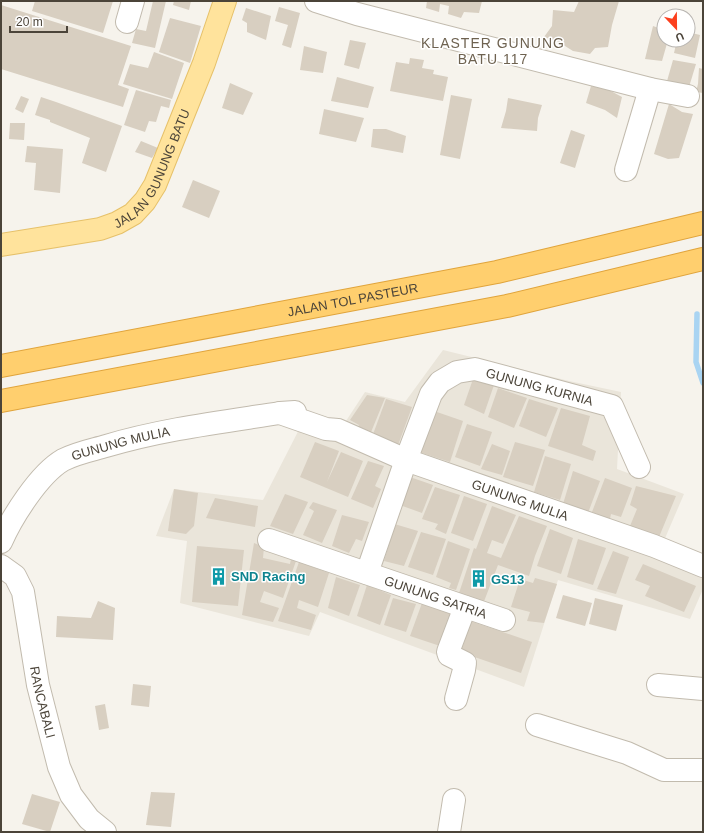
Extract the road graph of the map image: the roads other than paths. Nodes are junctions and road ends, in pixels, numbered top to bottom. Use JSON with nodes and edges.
{"nodes":[{"id":1,"x":133,"y":1,"type":"edge"},
{"id":2,"x":225,"y":1,"type":"edge"},
{"id":3,"x":316,"y":1,"type":"edge"},
{"id":4,"x":127,"y":22,"type":"dead end"},
{"id":5,"x":650,"y":89,"type":"junction"},
{"id":6,"x":688,"y":96,"type":"dead end"},
{"id":7,"x":626,"y":170,"type":"dead end"},
{"id":8,"x":703,"y":223,"type":"edge"},
{"id":9,"x":1,"y":245,"type":"edge"},
{"id":10,"x":703,"y":259,"type":"edge"},
{"id":11,"x":1,"y":366,"type":"edge"},
{"id":12,"x":1,"y":401,"type":"edge"},
{"id":13,"x":406,"y":460,"type":"junction"},
{"id":14,"x":638,"y":467,"type":"dead end"},
{"id":15,"x":269,"y":540,"type":"dead end"},
{"id":16,"x":1,"y":542,"type":"edge"},
{"id":17,"x":1,"y":566,"type":"edge"},
{"id":18,"x":703,"y":566,"type":"edge"},
{"id":19,"x":367,"y":573,"type":"junction"},
{"id":20,"x":465,"y":607,"type":"junction"},
{"id":21,"x":504,"y":620,"type":"dead end"},
{"id":22,"x":658,"y":685,"type":"dead end"},
{"id":23,"x":703,"y":689,"type":"edge"},
{"id":24,"x":456,"y":699,"type":"dead end"},
{"id":25,"x":537,"y":725,"type":"dead end"},
{"id":26,"x":703,"y":770,"type":"edge"},
{"id":27,"x":454,"y":800,"type":"dead end"},
{"id":28,"x":105,"y":832,"type":"edge"},
{"id":29,"x":449,"y":832,"type":"edge"}],
"edges":[{"from":1,"to":4,"type":"street"},
{"from":2,"to":9,"type":"main road","name":"JALAN GUNUNG BATU"},
{"from":3,"to":5,"type":"street"},
{"from":5,"to":6,"type":"street"},
{"from":5,"to":7,"type":"street"},
{"from":8,"to":11,"type":"highway","name":"JALAN TOL PASTEUR"},
{"from":10,"to":12,"type":"highway"},
{"from":13,"to":14,"type":"street","name":"GUNUNG KURNIA"},
{"from":13,"to":16,"type":"street","name":"GUNUNG MULIA"},
{"from":13,"to":18,"type":"street","name":"GUNUNG MULIA"},
{"from":13,"to":19,"type":"street","name":"GUNUNG SATRIA"},
{"from":15,"to":19,"type":"street","name":"GUNUNG SATRIA"},
{"from":17,"to":28,"type":"street","name":"RANCABALI"},
{"from":19,"to":20,"type":"street","name":"GUNUNG SATRIA"},
{"from":20,"to":21,"type":"street","name":"GUNUNG SATRIA"},
{"from":20,"to":24,"type":"street"},
{"from":22,"to":23,"type":"street"},
{"from":25,"to":26,"type":"street"},
{"from":27,"to":29,"type":"street"}]}
